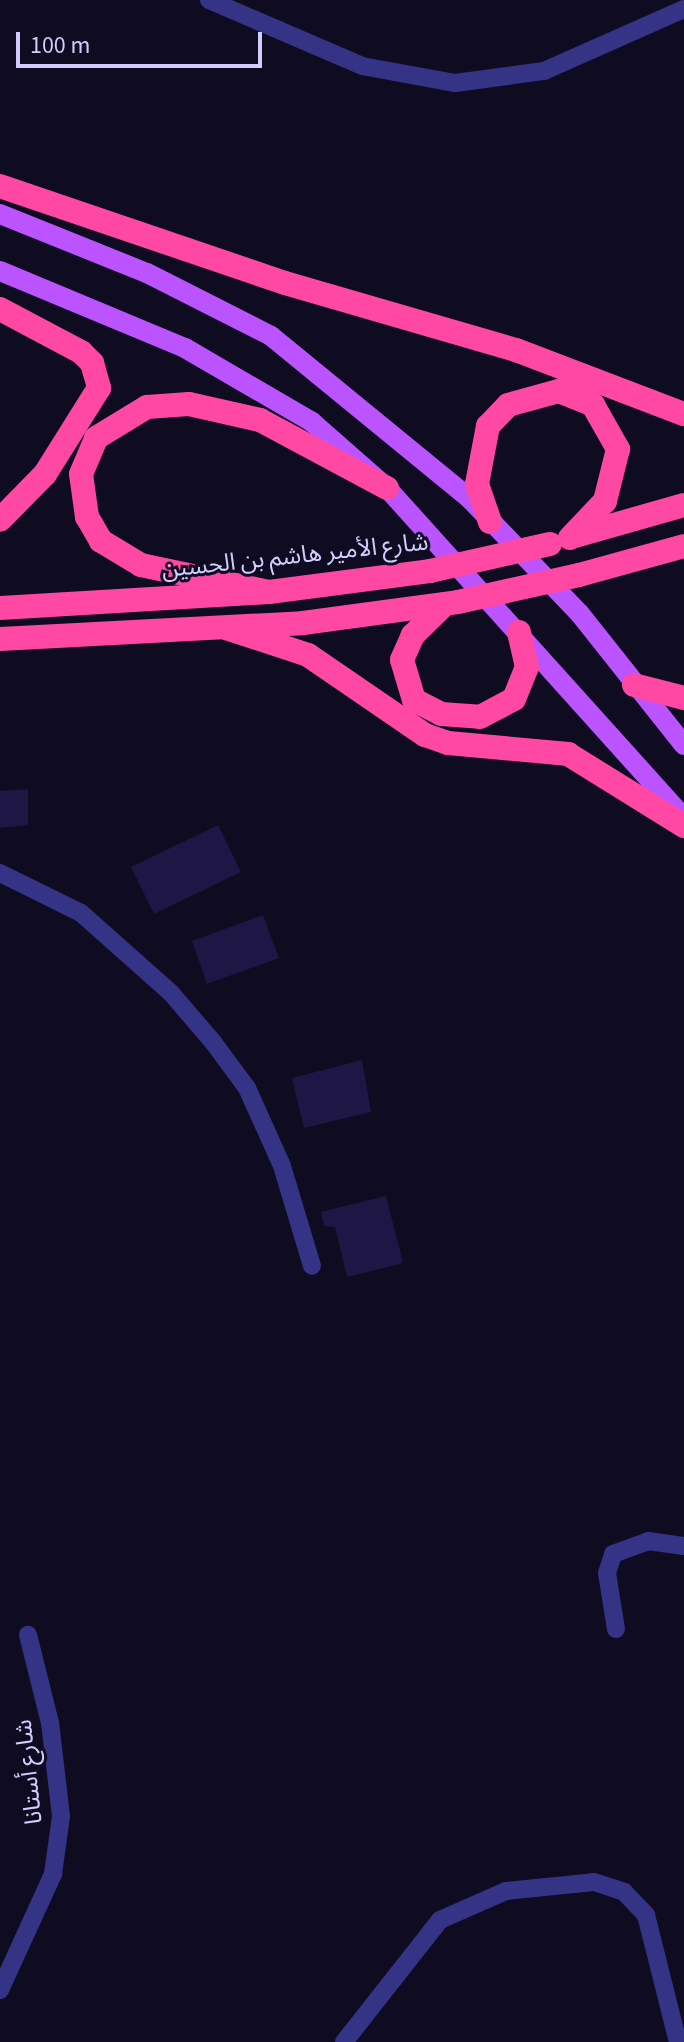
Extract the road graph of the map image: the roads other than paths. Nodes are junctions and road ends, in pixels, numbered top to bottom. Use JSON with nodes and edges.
{"nodes":[{"id":1,"x":209,"y":0,"type":"edge"},
{"id":2,"x":684,"y":9,"type":"edge"},
{"id":3,"x":0,"y":186,"type":"edge"},
{"id":4,"x":0,"y":214,"type":"edge"},
{"id":5,"x":0,"y":271,"type":"edge"},
{"id":6,"x":0,"y":309,"type":"edge"},
{"id":7,"x":684,"y":414,"type":"edge"},
{"id":8,"x":387,"y":488,"type":"junction"},
{"id":9,"x":684,"y":505,"type":"edge"},
{"id":10,"x":0,"y":520,"type":"edge"},
{"id":11,"x":490,"y":522,"type":"junction"},
{"id":12,"x":560,"y":541,"type":"junction"},
{"id":13,"x":684,"y":546,"type":"edge"},
{"id":14,"x":657,"y":556,"type":"junction"},
{"id":15,"x":684,"y":556,"type":"edge"},
{"id":16,"x":269,"y":592,"type":"junction"},
{"id":17,"x":452,"y":603,"type":"junction"},
{"id":18,"x":0,"y":608,"type":"edge"},
{"id":19,"x":226,"y":628,"type":"junction"},
{"id":20,"x":519,"y":632,"type":"junction"},
{"id":21,"x":0,"y":639,"type":"edge"},
{"id":22,"x":634,"y":685,"type":"junction"},
{"id":23,"x":684,"y":698,"type":"edge"},
{"id":24,"x":684,"y":745,"type":"edge"},
{"id":25,"x":684,"y":818,"type":"edge"},
{"id":26,"x":684,"y":826,"type":"edge"},
{"id":27,"x":0,"y":873,"type":"edge"},
{"id":28,"x":312,"y":1266,"type":"dead end"},
{"id":29,"x":684,"y":1546,"type":"edge"},
{"id":30,"x":616,"y":1629,"type":"dead end"},
{"id":31,"x":28,"y":1635,"type":"dead end"},
{"id":32,"x":0,"y":1990,"type":"edge"},
{"id":33,"x":344,"y":2042,"type":"edge"},
{"id":34,"x":678,"y":2042,"type":"edge"}],
"edges":[{"from":1,"to":2,"type":"street"},
{"from":3,"to":7,"type":"highway"},
{"from":4,"to":11,"type":"main road"},
{"from":5,"to":8,"type":"main road"},
{"from":6,"to":10,"type":"highway"},
{"from":8,"to":16,"type":"highway"},
{"from":8,"to":20,"type":"main road"},
{"from":9,"to":12,"type":"highway","name":"شارع الأمير هاشم بن الحسين"},
{"from":11,"to":12,"type":"highway"},
{"from":11,"to":22,"type":"main road"},
{"from":12,"to":16,"type":"highway","name":"شارع الأمير هاشم بن الحسين","bridge":true},
{"from":13,"to":14,"type":"highway"},
{"from":14,"to":15,"type":"highway"},
{"from":14,"to":17,"type":"highway","bridge":true},
{"from":16,"to":18,"type":"highway","name":"شارع الأمير هاشم بن الحسين"},
{"from":17,"to":19,"type":"highway"},
{"from":17,"to":20,"type":"highway"},
{"from":19,"to":21,"type":"highway"},
{"from":19,"to":26,"type":"highway"},
{"from":20,"to":25,"type":"main road"},
{"from":22,"to":23,"type":"highway"},
{"from":22,"to":24,"type":"main road"},
{"from":27,"to":28,"type":"street"},
{"from":29,"to":30,"type":"street"},
{"from":31,"to":32,"type":"street","name":"شارع أستانا"},
{"from":33,"to":34,"type":"street"}]}
